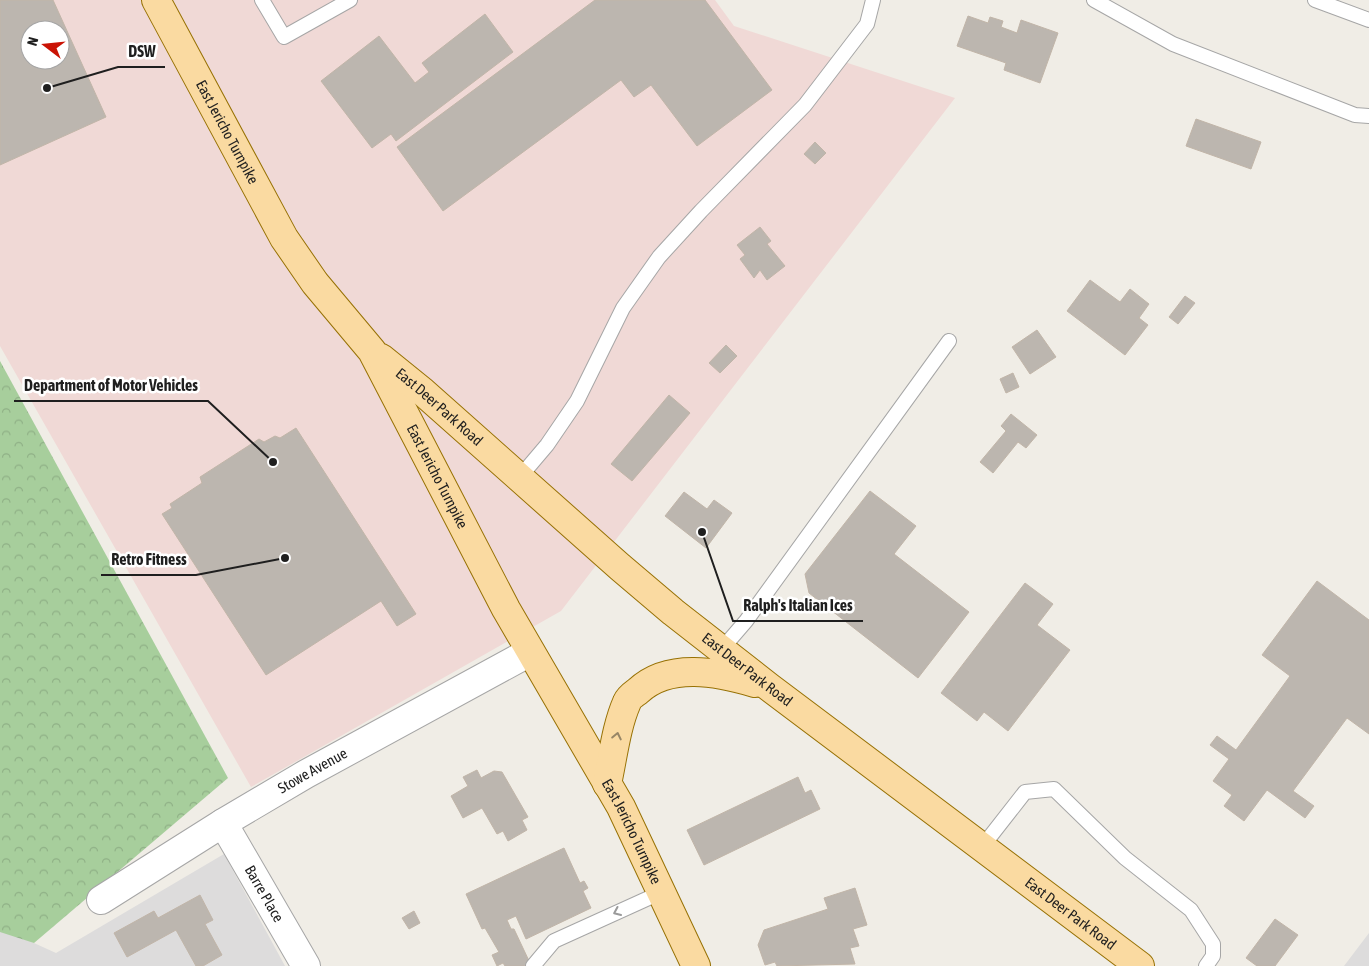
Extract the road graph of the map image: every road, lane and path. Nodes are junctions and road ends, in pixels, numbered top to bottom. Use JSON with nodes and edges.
{"nodes":[{"id":1,"x":156,"y":0,"type":"edge"},
{"id":2,"x":262,"y":0,"type":"edge"},
{"id":3,"x":350,"y":0,"type":"edge"},
{"id":4,"x":873,"y":0,"type":"edge"},
{"id":5,"x":1094,"y":0,"type":"edge"},
{"id":6,"x":1315,"y":0,"type":"edge"},
{"id":7,"x":1369,"y":20,"type":"edge"},
{"id":8,"x":1369,"y":116,"type":"edge"},
{"id":9,"x":950,"y":342,"type":"dead end"},
{"id":10,"x":372,"y":351,"type":"junction"},
{"id":11,"x":520,"y":478,"type":"junction"},
{"id":12,"x":721,"y":650,"type":"junction"},
{"id":13,"x":530,"y":652,"type":"junction"},
{"id":14,"x":769,"y":687,"type":"junction"},
{"id":15,"x":607,"y":784,"type":"junction"},
{"id":16,"x":223,"y":823,"type":"junction"},
{"id":17,"x":982,"y":848,"type":"junction"},
{"id":18,"x":662,"y":892,"type":"junction"},
{"id":19,"x":101,"y":900,"type":"dead end"},
{"id":20,"x":306,"y":966,"type":"edge"},
{"id":21,"x":533,"y":966,"type":"edge"},
{"id":22,"x":696,"y":966,"type":"edge"},
{"id":23,"x":1140,"y":966,"type":"edge"},
{"id":24,"x":1206,"y":966,"type":"edge"}],
"edges":[{"from":1,"to":10,"type":"main road","name":"East Jericho Turnpike"},
{"from":2,"to":3,"type":"lane"},
{"from":4,"to":11,"type":"lane"},
{"from":5,"to":8,"type":"lane"},
{"from":6,"to":7,"type":"lane"},
{"from":9,"to":12,"type":"lane"},
{"from":10,"to":11,"type":"main road","name":"East Deer Park Road"},
{"from":10,"to":13,"type":"main road","name":"East Jericho Turnpike"},
{"from":11,"to":12,"type":"main road","name":"East Deer Park Road"},
{"from":12,"to":14,"type":"main road","name":"East Deer Park Road"},
{"from":13,"to":15,"type":"main road","name":"East Jericho Turnpike"},
{"from":13,"to":16,"type":"street","name":"Stowe Avenue"},
{"from":15,"to":14,"type":"main road","one_way":true},
{"from":14,"to":17,"type":"main road","name":"East Deer Park Road"},
{"from":15,"to":18,"type":"main road","name":"East Jericho Turnpike"},
{"from":16,"to":19,"type":"street","name":"Stowe Avenue"},
{"from":16,"to":20,"type":"street","name":"Barre Place"},
{"from":17,"to":23,"type":"main road","name":"East Deer Park Road"},
{"from":17,"to":24,"type":"lane"},
{"from":18,"to":21,"type":"lane","one_way":true},
{"from":18,"to":22,"type":"main road","name":"East Jericho Turnpike"}]}
